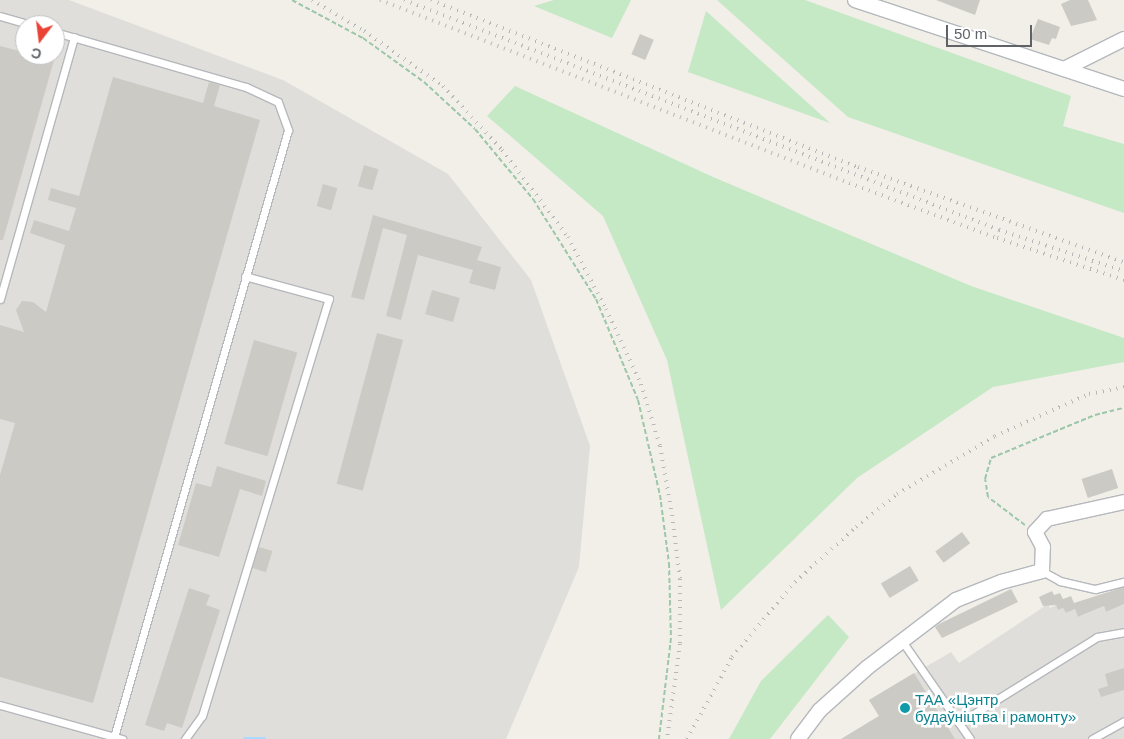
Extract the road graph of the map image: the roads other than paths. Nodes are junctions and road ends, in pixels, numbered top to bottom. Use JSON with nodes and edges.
{"nodes":[{"id":1,"x":855,"y":0,"type":"edge"},
{"id":2,"x":0,"y":16,"type":"edge"},
{"id":3,"x":15,"y":20,"type":"edge"},
{"id":4,"x":65,"y":35,"type":"edge"},
{"id":5,"x":74,"y":37,"type":"junction"},
{"id":6,"x":1124,"y":39,"type":"edge"},
{"id":7,"x":1064,"y":69,"type":"junction"},
{"id":8,"x":1124,"y":89,"type":"edge"},
{"id":9,"x":244,"y":276,"type":"junction"},
{"id":10,"x":0,"y":299,"type":"edge"},
{"id":11,"x":1124,"y":502,"type":"edge"},
{"id":12,"x":1042,"y":571,"type":"junction"},
{"id":13,"x":1124,"y":582,"type":"edge"},
{"id":14,"x":1124,"y":632,"type":"edge"},
{"id":15,"x":902,"y":641,"type":"junction"},
{"id":16,"x":0,"y":705,"type":"edge"},
{"id":17,"x":1124,"y":721,"type":"edge"},
{"id":18,"x":959,"y":723,"type":"junction"},
{"id":19,"x":118,"y":738,"type":"edge"},
{"id":20,"x":185,"y":739,"type":"edge"},
{"id":21,"x":798,"y":739,"type":"edge"},
{"id":22,"x":970,"y":739,"type":"edge"},
{"id":23,"x":1092,"y":739,"type":"edge"}],
"edges":[{"from":1,"to":7,"type":"street"},
{"from":2,"to":3,"type":"lane"},
{"from":4,"to":5,"type":"lane"},
{"from":5,"to":9,"type":"lane"},
{"from":5,"to":10,"type":"lane"},
{"from":6,"to":7,"type":"street"},
{"from":7,"to":8,"type":"street"},
{"from":9,"to":19,"type":"lane"},
{"from":9,"to":20,"type":"lane"},
{"from":11,"to":12,"type":"street"},
{"from":12,"to":13,"type":"lane"},
{"from":12,"to":15,"type":"street"},
{"from":14,"to":18,"type":"lane"},
{"from":15,"to":18,"type":"lane"},
{"from":15,"to":21,"type":"street"},
{"from":16,"to":19,"type":"lane"},
{"from":17,"to":23,"type":"lane"},
{"from":18,"to":22,"type":"lane"}]}
